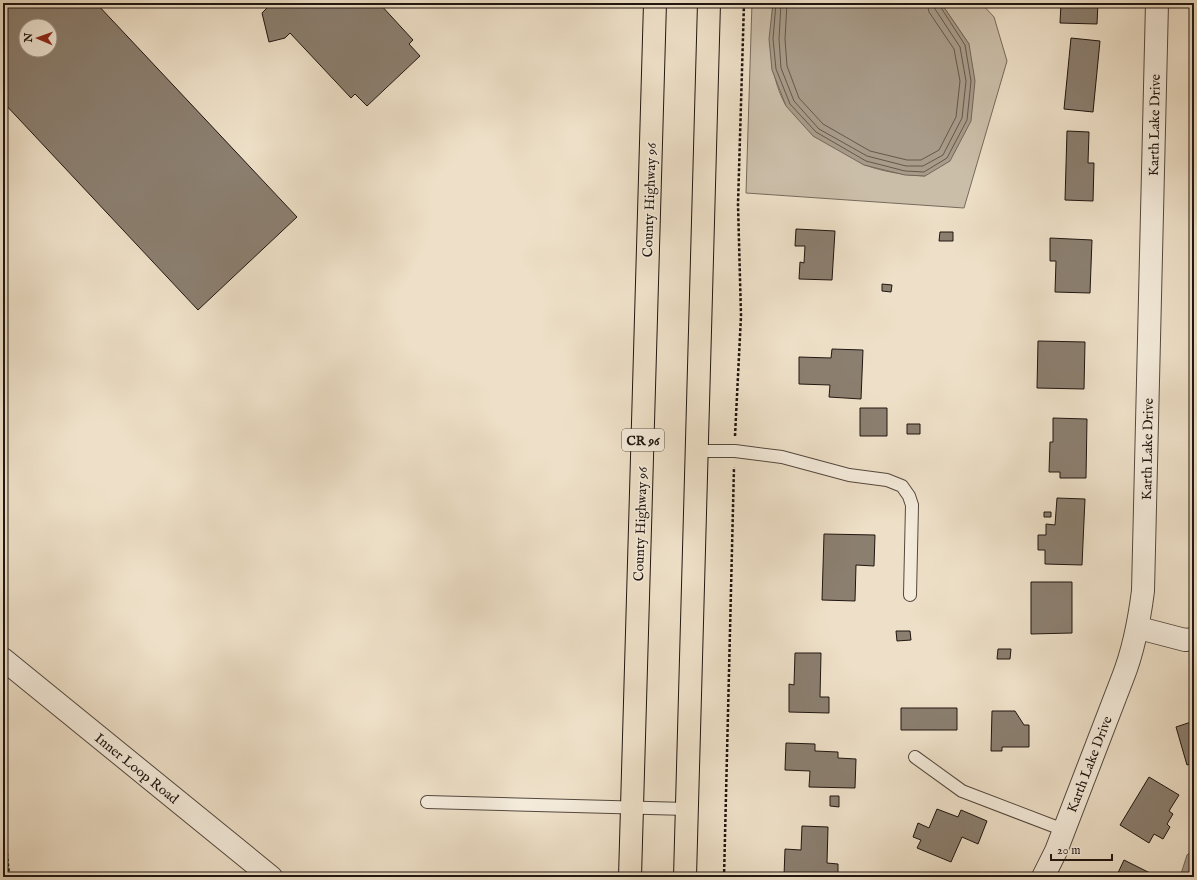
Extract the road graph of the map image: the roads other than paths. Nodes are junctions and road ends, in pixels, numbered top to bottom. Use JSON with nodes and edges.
{"nodes":[{"id":1,"x":655,"y":3,"type":"edge"},
{"id":2,"x":709,"y":3,"type":"edge"},
{"id":3,"x":1157,"y":3,"type":"edge"},
{"id":4,"x":697,"y":451,"type":"junction"},
{"id":5,"x":910,"y":595,"type":"dead end"},
{"id":6,"x":1139,"y":628,"type":"junction"},
{"id":7,"x":1194,"y":639,"type":"edge"},
{"id":8,"x":3,"y":658,"type":"edge"},
{"id":9,"x":915,"y":757,"type":"dead end"},
{"id":10,"x":427,"y":802,"type":"dead end"},
{"id":11,"x":632,"y":806,"type":"junction"},
{"id":12,"x":687,"y":809,"type":"junction"},
{"id":13,"x":1064,"y":830,"type":"junction"},
{"id":14,"x":272,"y":877,"type":"edge"},
{"id":15,"x":630,"y":877,"type":"edge"},
{"id":16,"x":685,"y":877,"type":"edge"},
{"id":17,"x":1043,"y":877,"type":"edge"}],
"edges":[{"from":1,"to":11,"type":"main road","name":"County Highway 96","number":"CR 96"},
{"from":2,"to":4,"type":"main road"},
{"from":3,"to":6,"type":"street","name":"Karth Lake Drive"},
{"from":4,"to":5,"type":"lane"},
{"from":4,"to":12,"type":"main road"},
{"from":6,"to":7,"type":"street"},
{"from":6,"to":13,"type":"street","name":"Karth Lake Drive"},
{"from":8,"to":14,"type":"street","name":"Inner Loop Road"},
{"from":9,"to":13,"type":"lane"},
{"from":10,"to":11,"type":"lane"},
{"from":11,"to":12,"type":"lane"},
{"from":11,"to":15,"type":"main road","name":"County Highway 96","number":"CR 96"},
{"from":12,"to":16,"type":"main road"},
{"from":13,"to":17,"type":"street","name":"Karth Lake Drive"}]}
